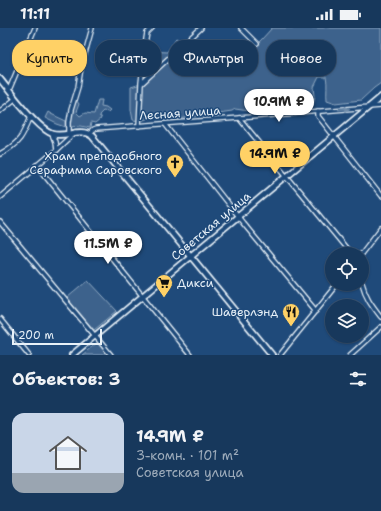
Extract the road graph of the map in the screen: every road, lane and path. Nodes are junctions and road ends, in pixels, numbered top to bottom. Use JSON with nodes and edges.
{"nodes":[{"id":1,"x":35,"y":28,"type":"edge"},
{"id":2,"x":92,"y":28,"type":"edge"},
{"id":3,"x":152,"y":28,"type":"edge"},
{"id":4,"x":201,"y":28,"type":"edge"},
{"id":5,"x":241,"y":28,"type":"edge"},
{"id":6,"x":253,"y":40,"type":"edge"},
{"id":7,"x":0,"y":80,"type":"edge"},
{"id":8,"x":141,"y":83,"type":"junction"},
{"id":9,"x":9,"y":90,"type":"junction"},
{"id":10,"x":381,"y":97,"type":"edge"},
{"id":11,"x":15,"y":99,"type":"junction"},
{"id":12,"x":370,"y":106,"type":"junction"},
{"id":13,"x":381,"y":106,"type":"edge"},
{"id":14,"x":0,"y":111,"type":"edge"},
{"id":15,"x":318,"y":111,"type":"junction"},
{"id":16,"x":31,"y":116,"type":"junction"},
{"id":17,"x":239,"y":118,"type":"junction"},
{"id":18,"x":165,"y":124,"type":"junction"},
{"id":19,"x":139,"y":126,"type":"junction"},
{"id":20,"x":75,"y":132,"type":"junction"},
{"id":21,"x":89,"y":132,"type":"junction"},
{"id":22,"x":69,"y":133,"type":"junction"},
{"id":23,"x":52,"y":134,"type":"junction"},
{"id":24,"x":334,"y":136,"type":"junction"},
{"id":25,"x":56,"y":150,"type":"junction"},
{"id":26,"x":0,"y":154,"type":"edge"},
{"id":27,"x":38,"y":165,"type":"junction"},
{"id":28,"x":287,"y":176,"type":"junction"},
{"id":29,"x":381,"y":196,"type":"edge"},
{"id":30,"x":0,"y":197,"type":"edge"},
{"id":31,"x":238,"y":216,"type":"junction"},
{"id":32,"x":0,"y":222,"type":"edge"},
{"id":33,"x":381,"y":228,"type":"edge"},
{"id":34,"x":345,"y":247,"type":"edge"},
{"id":35,"x":366,"y":247,"type":"edge"},
{"id":36,"x":191,"y":256,"type":"junction"},
{"id":37,"x":332,"y":291,"type":"edge"},
{"id":38,"x":364,"y":291,"type":"edge"},
{"id":39,"x":142,"y":296,"type":"junction"},
{"id":40,"x":316,"y":311,"type":"junction"},
{"id":41,"x":381,"y":317,"type":"edge"},
{"id":42,"x":0,"y":320,"type":"edge"},
{"id":43,"x":381,"y":327,"type":"edge"},
{"id":44,"x":95,"y":336,"type":"junction"},
{"id":45,"x":29,"y":355,"type":"edge"},
{"id":46,"x":72,"y":355,"type":"edge"},
{"id":47,"x":110,"y":355,"type":"edge"},
{"id":48,"x":190,"y":355,"type":"edge"},
{"id":49,"x":272,"y":355,"type":"edge"},
{"id":50,"x":280,"y":355,"type":"edge"},
{"id":51,"x":350,"y":355,"type":"edge"}],
"edges":[{"from":1,"to":9,"type":"street"},
{"from":2,"to":22,"type":"street"},
{"from":3,"to":8,"type":"street"},
{"from":4,"to":8,"type":"street"},
{"from":5,"to":6,"type":"street"},
{"from":7,"to":9,"type":"main road"},
{"from":8,"to":19,"type":"street"},
{"from":9,"to":11,"type":"main road"},
{"from":10,"to":12,"type":"main road","name":"Советская улица"},
{"from":11,"to":14,"type":"street"},
{"from":11,"to":16,"type":"main road"},
{"from":12,"to":13,"type":"street","name":"Лесная улица"},
{"from":15,"to":12,"type":"street","name":"Лесная улица","one_way":true},
{"from":12,"to":24,"type":"main road","name":"Советская улица"},
{"from":15,"to":17,"type":"street","name":"Лесная улица"},
{"from":15,"to":24,"type":"street"},
{"from":16,"to":23,"type":"main road"},
{"from":16,"to":26,"type":"street"},
{"from":17,"to":18,"type":"street","name":"Лесная улица"},
{"from":17,"to":28,"type":"street"},
{"from":18,"to":19,"type":"street","name":"Лесная улица"},
{"from":18,"to":31,"type":"street"},
{"from":19,"to":21,"type":"street","name":"Лесная улица"},
{"from":20,"to":21,"type":"main road","name":"Лесная улица"},
{"from":20,"to":22,"type":"main road","name":"Лесная улица"},
{"from":20,"to":25,"type":"street"},
{"from":21,"to":36,"type":"main road"},
{"from":22,"to":23,"type":"main road","name":"Лесная улица"},
{"from":23,"to":25,"type":"street"},
{"from":24,"to":28,"type":"main road","name":"Советская улица"},
{"from":24,"to":29,"type":"street"},
{"from":25,"to":27,"type":"street"},
{"from":27,"to":30,"type":"street"},
{"from":27,"to":39,"type":"street"},
{"from":28,"to":31,"type":"main road","name":"Советская улица"},
{"from":28,"to":34,"type":"street"},
{"from":31,"to":36,"type":"main road","name":"Советская улица"},
{"from":31,"to":40,"type":"street"},
{"from":32,"to":44,"type":"street"},
{"from":33,"to":35,"type":"street"},
{"from":36,"to":39,"type":"main road","name":"Советская улица"},
{"from":36,"to":49,"type":"main road"},
{"from":37,"to":40,"type":"street"},
{"from":38,"to":41,"type":"street"},
{"from":39,"to":44,"type":"main road","name":"Советская улица"},
{"from":39,"to":48,"type":"street"},
{"from":40,"to":50,"type":"street"},
{"from":42,"to":45,"type":"street"},
{"from":43,"to":51,"type":"street"},
{"from":44,"to":46,"type":"main road","name":"Советская улица"},
{"from":44,"to":47,"type":"street"}]}
